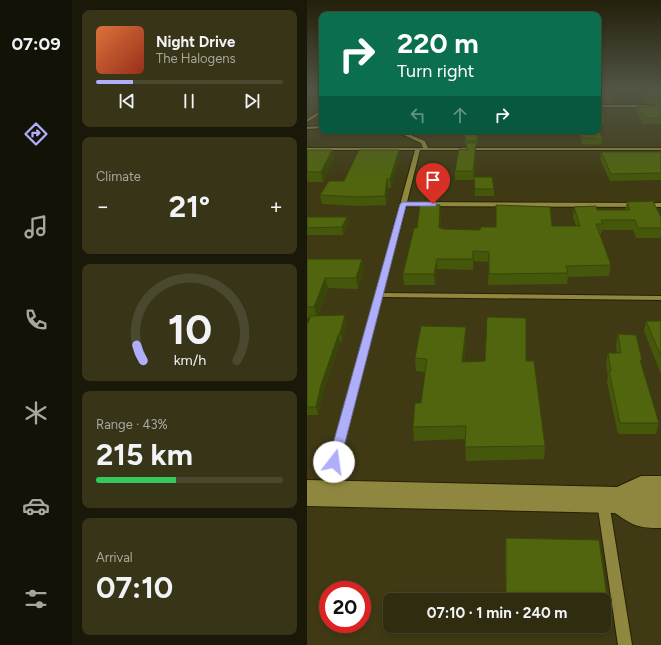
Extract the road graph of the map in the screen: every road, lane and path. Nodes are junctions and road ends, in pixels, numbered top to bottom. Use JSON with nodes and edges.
{"nodes":[{"id":1,"x":319,"y":126,"type":"edge"},
{"id":2,"x":307,"y":128,"type":"edge"},
{"id":3,"x":404,"y":134,"type":"edge"},
{"id":4,"x":308,"y":147,"type":"edge"},
{"id":5,"x":422,"y":149,"type":"junction"},
{"id":6,"x":661,"y":149,"type":"edge"},
{"id":7,"x":403,"y":204,"type":"junction"},
{"id":8,"x":661,"y":205,"type":"edge"},
{"id":9,"x":379,"y":295,"type":"junction"},
{"id":10,"x":661,"y":298,"type":"edge"},
{"id":11,"x":661,"y":489,"type":"edge"},
{"id":12,"x":317,"y":493,"type":"edge"},
{"id":13,"x":611,"y":500,"type":"junction"},
{"id":14,"x":661,"y":514,"type":"edge"},
{"id":15,"x":625,"y":645,"type":"edge"}],
"edges":[{"from":1,"to":2,"type":"lane"},
{"from":3,"to":5,"type":"lane"},
{"from":4,"to":5,"type":"lane"},
{"from":5,"to":6,"type":"lane"},
{"from":5,"to":7,"type":"lane"},
{"from":7,"to":8,"type":"lane"},
{"from":7,"to":9,"type":"lane"},
{"from":9,"to":10,"type":"lane"},
{"from":9,"to":12,"type":"lane"},
{"from":11,"to":13,"type":"street"},
{"from":12,"to":13,"type":"street"},
{"from":13,"to":14,"type":"street"},
{"from":13,"to":15,"type":"lane"}]}
